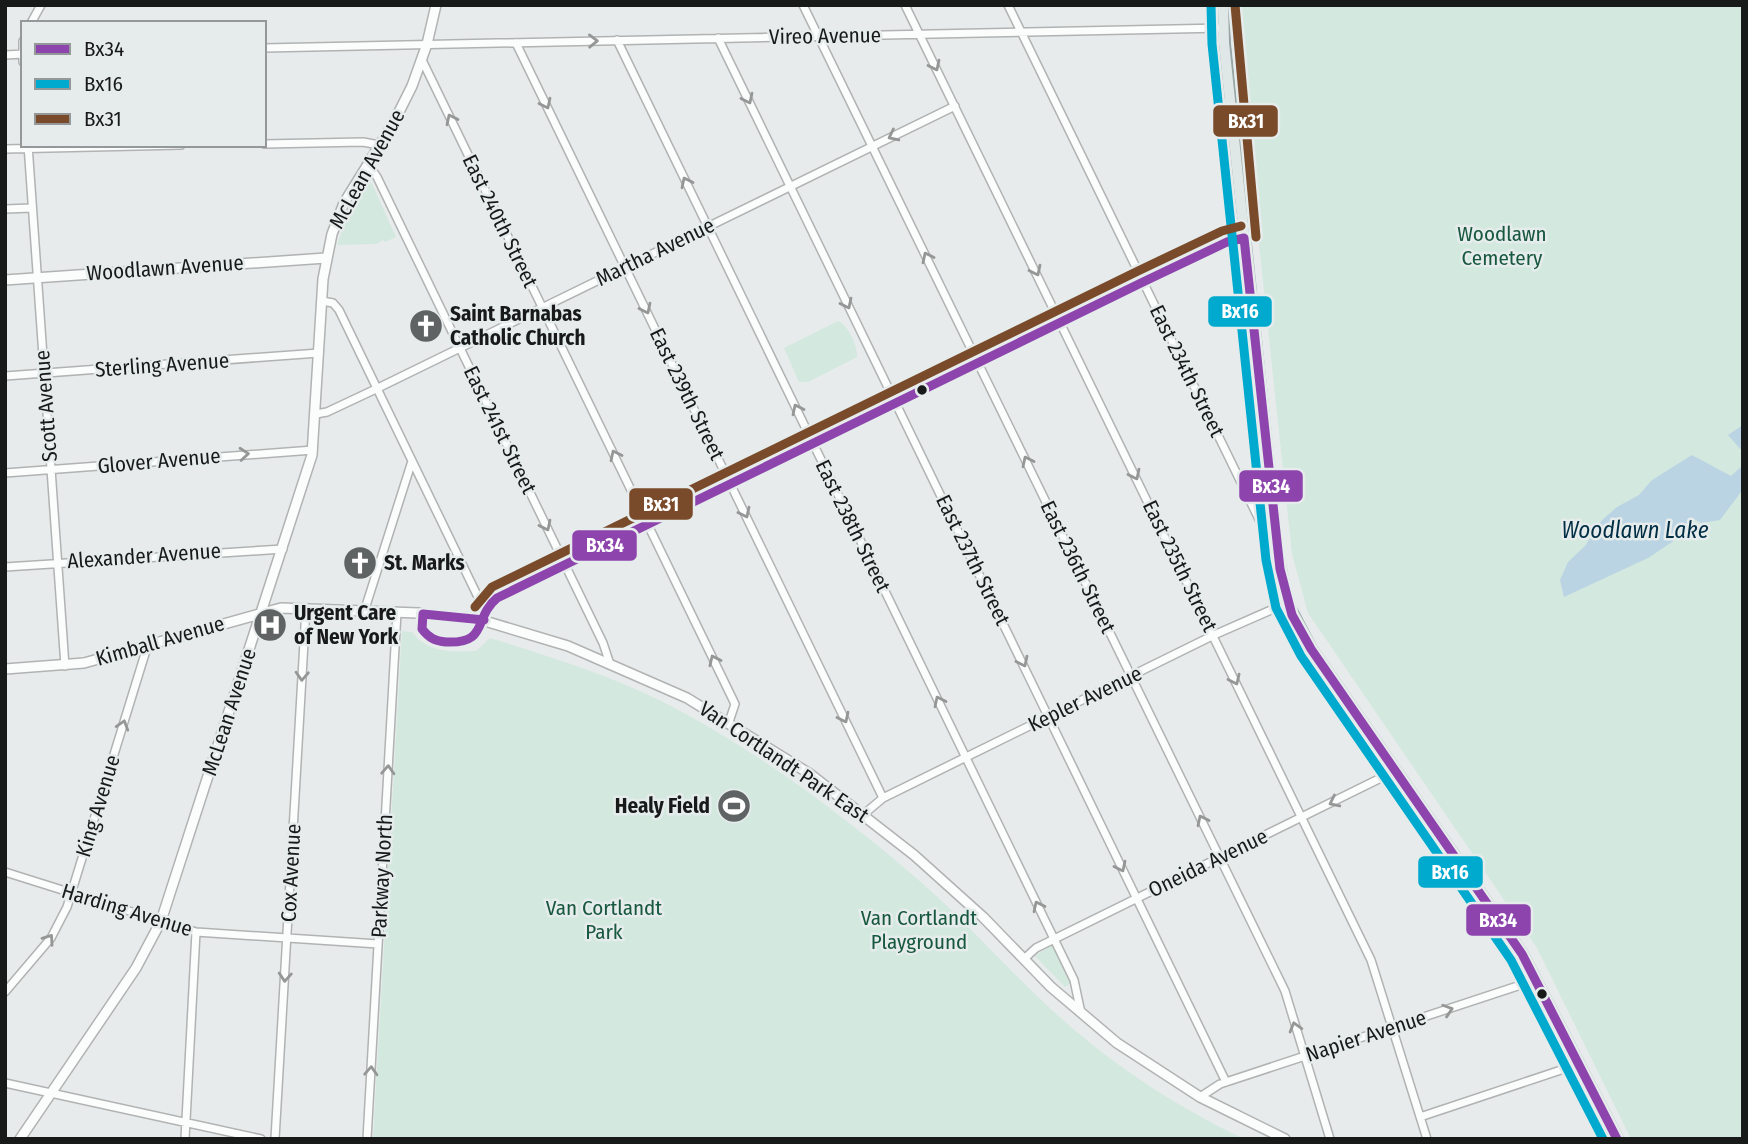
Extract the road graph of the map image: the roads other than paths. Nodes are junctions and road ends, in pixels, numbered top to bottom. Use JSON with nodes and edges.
{"nodes":[{"id":1,"x":41,"y":5,"type":"edge"},
{"id":2,"x":436,"y":5,"type":"edge"},
{"id":3,"x":803,"y":5,"type":"edge"},
{"id":4,"x":905,"y":5,"type":"edge"},
{"id":5,"x":1008,"y":5,"type":"edge"},
{"id":6,"x":1223,"y":5,"type":"edge"},
{"id":7,"x":32,"y":21,"type":"edge"},
{"id":8,"x":1223,"y":29,"type":"junction"},
{"id":9,"x":1021,"y":32,"type":"junction"},
{"id":10,"x":919,"y":34,"type":"junction"},
{"id":11,"x":818,"y":36,"type":"junction"},
{"id":12,"x":718,"y":38,"type":"junction"},
{"id":13,"x":617,"y":40,"type":"junction"},
{"id":14,"x":516,"y":43,"type":"junction"},
{"id":15,"x":427,"y":44,"type":"junction"},
{"id":16,"x":266,"y":48,"type":"edge"},
{"id":17,"x":422,"y":60,"type":"junction"},
{"id":18,"x":955,"y":106,"type":"junction"},
{"id":19,"x":266,"y":144,"type":"edge"},
{"id":20,"x":379,"y":145,"type":"junction"},
{"id":21,"x":872,"y":146,"type":"junction"},
{"id":22,"x":28,"y":147,"type":"edge"},
{"id":23,"x":5,"y":149,"type":"edge"},
{"id":24,"x":368,"y":164,"type":"junction"},
{"id":25,"x":790,"y":186,"type":"junction"},
{"id":26,"x":32,"y":208,"type":"junction"},
{"id":27,"x":5,"y":209,"type":"edge"},
{"id":28,"x":707,"y":226,"type":"junction"},
{"id":29,"x":1244,"y":238,"type":"junction"},
{"id":30,"x":326,"y":258,"type":"junction"},
{"id":31,"x":625,"y":267,"type":"junction"},
{"id":32,"x":36,"y":277,"type":"junction"},
{"id":33,"x":5,"y":280,"type":"edge"},
{"id":34,"x":1143,"y":282,"type":"junction"},
{"id":35,"x":322,"y":301,"type":"junction"},
{"id":36,"x":542,"y":306,"type":"junction"},
{"id":37,"x":1061,"y":322,"type":"junction"},
{"id":38,"x":460,"y":347,"type":"junction"},
{"id":39,"x":319,"y":353,"type":"junction"},
{"id":40,"x":978,"y":363,"type":"junction"},
{"id":41,"x":43,"y":374,"type":"junction"},
{"id":42,"x":5,"y":376,"type":"edge"},
{"id":43,"x":378,"y":388,"type":"junction"},
{"id":44,"x":896,"y":403,"type":"junction"},
{"id":45,"x":316,"y":414,"type":"junction"},
{"id":46,"x":813,"y":443,"type":"junction"},
{"id":47,"x":313,"y":450,"type":"junction"},
{"id":48,"x":412,"y":460,"type":"junction"},
{"id":49,"x":51,"y":470,"type":"junction"},
{"id":50,"x":5,"y":473,"type":"edge"},
{"id":51,"x":731,"y":484,"type":"junction"},
{"id":52,"x":649,"y":524,"type":"junction"},
{"id":53,"x":283,"y":549,"type":"junction"},
{"id":54,"x":1278,"y":559,"type":"junction"},
{"id":55,"x":57,"y":562,"type":"junction"},
{"id":56,"x":565,"y":565,"type":"junction"},
{"id":57,"x":5,"y":567,"type":"edge"},
{"id":58,"x":1287,"y":603,"type":"junction"},
{"id":59,"x":306,"y":608,"type":"junction"},
{"id":60,"x":364,"y":612,"type":"junction"},
{"id":61,"x":397,"y":612,"type":"junction"},
{"id":62,"x":261,"y":613,"type":"junction"},
{"id":63,"x":484,"y":620,"type":"junction"},
{"id":64,"x":1214,"y":635,"type":"junction"},
{"id":65,"x":148,"y":644,"type":"junction"},
{"id":66,"x":609,"y":661,"type":"junction"},
{"id":67,"x":65,"y":666,"type":"junction"},
{"id":68,"x":5,"y":669,"type":"edge"},
{"id":69,"x":1131,"y":676,"type":"junction"},
{"id":70,"x":1049,"y":716,"type":"junction"},
{"id":71,"x":729,"y":722,"type":"junction"},
{"id":72,"x":966,"y":758,"type":"junction"},
{"id":73,"x":1395,"y":771,"type":"junction"},
{"id":74,"x":883,"y":798,"type":"junction"},
{"id":75,"x":864,"y":814,"type":"junction"},
{"id":76,"x":1301,"y":818,"type":"junction"},
{"id":77,"x":1220,"y":858,"type":"junction"},
{"id":78,"x":5,"y":872,"type":"edge"},
{"id":79,"x":71,"y":894,"type":"junction"},
{"id":80,"x":1136,"y":899,"type":"junction"},
{"id":81,"x":160,"y":921,"type":"junction"},
{"id":82,"x":196,"y":932,"type":"junction"},
{"id":83,"x":287,"y":938,"type":"junction"},
{"id":84,"x":1054,"y":939,"type":"junction"},
{"id":85,"x":378,"y":944,"type":"junction"},
{"id":86,"x":1024,"y":959,"type":"junction"},
{"id":87,"x":1536,"y":980,"type":"junction"},
{"id":88,"x":5,"y":992,"type":"edge"},
{"id":89,"x":1082,"y":1014,"type":"junction"},
{"id":90,"x":1394,"y":1027,"type":"junction"},
{"id":91,"x":1304,"y":1057,"type":"junction"},
{"id":92,"x":1579,"y":1064,"type":"junction"},
{"id":93,"x":1226,"y":1082,"type":"junction"},
{"id":94,"x":5,"y":1083,"type":"edge"},
{"id":95,"x":51,"y":1092,"type":"junction"},
{"id":96,"x":1200,"y":1097,"type":"junction"},
{"id":97,"x":1420,"y":1117,"type":"junction"},
{"id":98,"x":186,"y":1122,"type":"junction"},
{"id":99,"x":20,"y":1139,"type":"edge"},
{"id":100,"x":185,"y":1139,"type":"edge"},
{"id":101,"x":261,"y":1139,"type":"edge"},
{"id":102,"x":275,"y":1139,"type":"edge"},
{"id":103,"x":367,"y":1139,"type":"edge"},
{"id":104,"x":1285,"y":1139,"type":"edge"},
{"id":105,"x":1330,"y":1139,"type":"edge"},
{"id":106,"x":1427,"y":1139,"type":"edge"},
{"id":107,"x":1617,"y":1139,"type":"edge"}],
"edges":[{"from":1,"to":7,"type":"street"},
{"from":2,"to":15,"type":"street","name":"McLean Avenue"},
{"from":3,"to":11,"type":"street","name":"East 236th Street"},
{"from":4,"to":10,"type":"street","name":"East 235th Street"},
{"from":5,"to":9,"type":"street","name":"East 234th Street"},
{"from":6,"to":8,"type":"main road"},
{"from":8,"to":9,"type":"street","name":"Vireo Avenue"},
{"from":8,"to":29,"type":"main road"},
{"from":9,"to":10,"type":"street","name":"Vireo Avenue"},
{"from":9,"to":34,"type":"street","name":"East 234th Street"},
{"from":10,"to":11,"type":"street","name":"Vireo Avenue"},
{"from":10,"to":18,"type":"street","name":"East 235th Street","one_way":true},
{"from":11,"to":12,"type":"street","name":"Vireo Avenue"},
{"from":11,"to":21,"type":"street","name":"East 236th Street"},
{"from":12,"to":13,"type":"street","name":"Vireo Avenue"},
{"from":12,"to":25,"type":"street","name":"East 237th Street","one_way":true},
{"from":14,"to":13,"type":"street","name":"Vireo Avenue","one_way":true},
{"from":28,"to":13,"type":"street","name":"East 238th Street","one_way":true},
{"from":14,"to":15,"type":"street","name":"Vireo Avenue"},
{"from":14,"to":31,"type":"street","name":"East 239th Street","one_way":true},
{"from":15,"to":16,"type":"street","name":"Vireo Avenue"},
{"from":15,"to":17,"type":"street","name":"McLean Avenue"},
{"from":17,"to":20,"type":"street","name":"McLean Avenue"},
{"from":36,"to":17,"type":"street","name":"East 240th Street","one_way":true},
{"from":18,"to":21,"type":"street","name":"Martha Avenue","one_way":true},
{"from":18,"to":37,"type":"street","name":"East 235th Street","one_way":true},
{"from":19,"to":20,"type":"street"},
{"from":20,"to":24,"type":"street","name":"McLean Avenue"},
{"from":21,"to":25,"type":"street","name":"Martha Avenue"},
{"from":40,"to":21,"type":"street","name":"East 236th Street","one_way":true},
{"from":22,"to":23,"type":"street"},
{"from":22,"to":26,"type":"street","name":"Scott Avenue"},
{"from":24,"to":30,"type":"street","name":"McLean Avenue"},
{"from":24,"to":38,"type":"street","name":"East 241st Street"},
{"from":25,"to":28,"type":"street","name":"Martha Avenue"},
{"from":25,"to":44,"type":"street","name":"East 237th Street","one_way":true},
{"from":26,"to":27,"type":"street"},
{"from":26,"to":32,"type":"street","name":"Scott Avenue"},
{"from":28,"to":31,"type":"street","name":"Martha Avenue"},
{"from":46,"to":28,"type":"street","name":"East 238th Street","one_way":true},
{"from":29,"to":34,"type":"street"},
{"from":29,"to":54,"type":"main road"},
{"from":30,"to":32,"type":"street","name":"Woodlawn Avenue"},
{"from":30,"to":35,"type":"street","name":"McLean Avenue"},
{"from":31,"to":36,"type":"street","name":"Martha Avenue"},
{"from":31,"to":51,"type":"street","name":"East 239th Street","one_way":true},
{"from":32,"to":33,"type":"street","name":"Woodlawn Avenue"},
{"from":32,"to":41,"type":"street","name":"Scott Avenue"},
{"from":34,"to":37,"type":"street"},
{"from":34,"to":54,"type":"street","name":"East 234th Street"},
{"from":35,"to":39,"type":"street","name":"McLean Avenue"},
{"from":35,"to":43,"type":"street"},
{"from":36,"to":38,"type":"street","name":"Martha Avenue"},
{"from":52,"to":36,"type":"street","name":"East 240th Street","one_way":true},
{"from":37,"to":40,"type":"street"},
{"from":37,"to":64,"type":"street","name":"East 235th Street","one_way":true},
{"from":38,"to":43,"type":"street","name":"Martha Avenue"},
{"from":38,"to":56,"type":"street","name":"East 241st Street","one_way":true},
{"from":39,"to":41,"type":"street","name":"Sterling Avenue"},
{"from":39,"to":45,"type":"street","name":"McLean Avenue"},
{"from":40,"to":44,"type":"street"},
{"from":69,"to":40,"type":"street","name":"East 236th Street","one_way":true},
{"from":41,"to":42,"type":"street","name":"Sterling Avenue"},
{"from":41,"to":49,"type":"street","name":"Scott Avenue"},
{"from":43,"to":45,"type":"street","name":"Martha Avenue"},
{"from":43,"to":48,"type":"street"},
{"from":44,"to":46,"type":"street"},
{"from":44,"to":70,"type":"street","name":"East 237th Street","one_way":true},
{"from":45,"to":47,"type":"street","name":"McLean Avenue"},
{"from":46,"to":51,"type":"street"},
{"from":72,"to":46,"type":"street","name":"East 238th Street","one_way":true},
{"from":49,"to":47,"type":"street","name":"Glover Avenue","one_way":true},
{"from":47,"to":53,"type":"street","name":"McLean Avenue"},
{"from":48,"to":60,"type":"street"},
{"from":48,"to":63,"type":"street"},
{"from":49,"to":50,"type":"street","name":"Glover Avenue"},
{"from":49,"to":55,"type":"street","name":"Scott Avenue"},
{"from":51,"to":52,"type":"street"},
{"from":51,"to":74,"type":"street","name":"East 239th Street","one_way":true},
{"from":52,"to":56,"type":"street"},
{"from":71,"to":52,"type":"street","name":"East 240th Street","one_way":true},
{"from":53,"to":55,"type":"street","name":"Alexander Avenue"},
{"from":53,"to":62,"type":"street","name":"McLean Avenue"},
{"from":54,"to":58,"type":"main road"},
{"from":55,"to":57,"type":"street","name":"Alexander Avenue"},
{"from":55,"to":67,"type":"street","name":"Scott Avenue"},
{"from":56,"to":63,"type":"street"},
{"from":56,"to":66,"type":"street","name":"East 241st Street"},
{"from":58,"to":64,"type":"street","name":"Kepler Avenue"},
{"from":58,"to":73,"type":"main road"},
{"from":59,"to":60,"type":"street","name":"Kimball Avenue"},
{"from":59,"to":62,"type":"street","name":"Kimball Avenue"},
{"from":59,"to":83,"type":"street","name":"Cox Avenue","one_way":true},
{"from":60,"to":61,"type":"street","name":"Kimball Avenue"},
{"from":61,"to":63,"type":"street","name":"Van Cortlandt Park East"},
{"from":85,"to":61,"type":"street","name":"Parkway North","one_way":true},
{"from":62,"to":65,"type":"street","name":"Kimball Avenue"},
{"from":62,"to":81,"type":"street","name":"McLean Avenue"},
{"from":63,"to":66,"type":"street","name":"Van Cortlandt Park East"},
{"from":64,"to":69,"type":"street","name":"Kepler Avenue"},
{"from":64,"to":76,"type":"street","name":"East 235th Street","one_way":true},
{"from":65,"to":67,"type":"street","name":"Kimball Avenue"},
{"from":79,"to":65,"type":"street","name":"King Avenue","one_way":true},
{"from":66,"to":71,"type":"street","name":"Van Cortlandt Park East"},
{"from":67,"to":68,"type":"street","name":"Kimball Avenue"},
{"from":69,"to":70,"type":"street","name":"Kepler Avenue"},
{"from":77,"to":69,"type":"street","name":"East 236th Street","one_way":true},
{"from":70,"to":72,"type":"street","name":"Kepler Avenue"},
{"from":70,"to":80,"type":"street","name":"East 237th Street","one_way":true},
{"from":71,"to":75,"type":"street","name":"Van Cortlandt Park East"},
{"from":72,"to":74,"type":"street","name":"Kepler Avenue"},
{"from":84,"to":72,"type":"street","name":"East 238th Street","one_way":true},
{"from":73,"to":76,"type":"street","name":"Oneida Avenue","one_way":true},
{"from":73,"to":87,"type":"main road"},
{"from":74,"to":75,"type":"street"},
{"from":75,"to":86,"type":"street","name":"Van Cortlandt Park East"},
{"from":76,"to":77,"type":"street","name":"Oneida Avenue"},
{"from":76,"to":90,"type":"street","name":"East 235th Street"},
{"from":77,"to":80,"type":"street","name":"Oneida Avenue"},
{"from":91,"to":77,"type":"street","name":"East 236th Street","one_way":true},
{"from":78,"to":79,"type":"street","name":"Harding Avenue"},
{"from":79,"to":81,"type":"street","name":"Harding Avenue"},
{"from":88,"to":79,"type":"street","name":"King Avenue","one_way":true},
{"from":80,"to":84,"type":"street","name":"Oneida Avenue"},
{"from":80,"to":93,"type":"street","name":"East 237th Street"},
{"from":81,"to":82,"type":"street","name":"Harding Avenue"},
{"from":81,"to":95,"type":"street","name":"McLean Avenue"},
{"from":82,"to":83,"type":"street","name":"Harding Avenue"},
{"from":82,"to":98,"type":"street"},
{"from":83,"to":85,"type":"street","name":"Harding Avenue"},
{"from":83,"to":102,"type":"street","name":"Cox Avenue","one_way":true},
{"from":84,"to":86,"type":"street","name":"Oneida Avenue"},
{"from":84,"to":89,"type":"street","name":"East 238th Street"},
{"from":103,"to":85,"type":"street","name":"Parkway North","one_way":true},
{"from":86,"to":89,"type":"street","name":"Van Cortlandt Park East"},
{"from":90,"to":87,"type":"street","name":"Napier Avenue","one_way":true},
{"from":87,"to":92,"type":"main road"},
{"from":89,"to":96,"type":"street","name":"Van Cortlandt Park East"},
{"from":90,"to":91,"type":"street","name":"Napier Avenue"},
{"from":90,"to":97,"type":"street","name":"East 235th Street"},
{"from":91,"to":93,"type":"street","name":"Napier Avenue"},
{"from":91,"to":105,"type":"street","name":"East 236th Street"},
{"from":92,"to":97,"type":"street"},
{"from":92,"to":107,"type":"main road"},
{"from":93,"to":96,"type":"street","name":"Napier Avenue"},
{"from":94,"to":95,"type":"street"},
{"from":95,"to":98,"type":"street"},
{"from":95,"to":99,"type":"street","name":"McLean Avenue"},
{"from":96,"to":104,"type":"street","name":"Van Cortlandt Park East"},
{"from":97,"to":106,"type":"street","name":"East 235th Street"},
{"from":98,"to":100,"type":"street"},
{"from":98,"to":101,"type":"street"}]}
